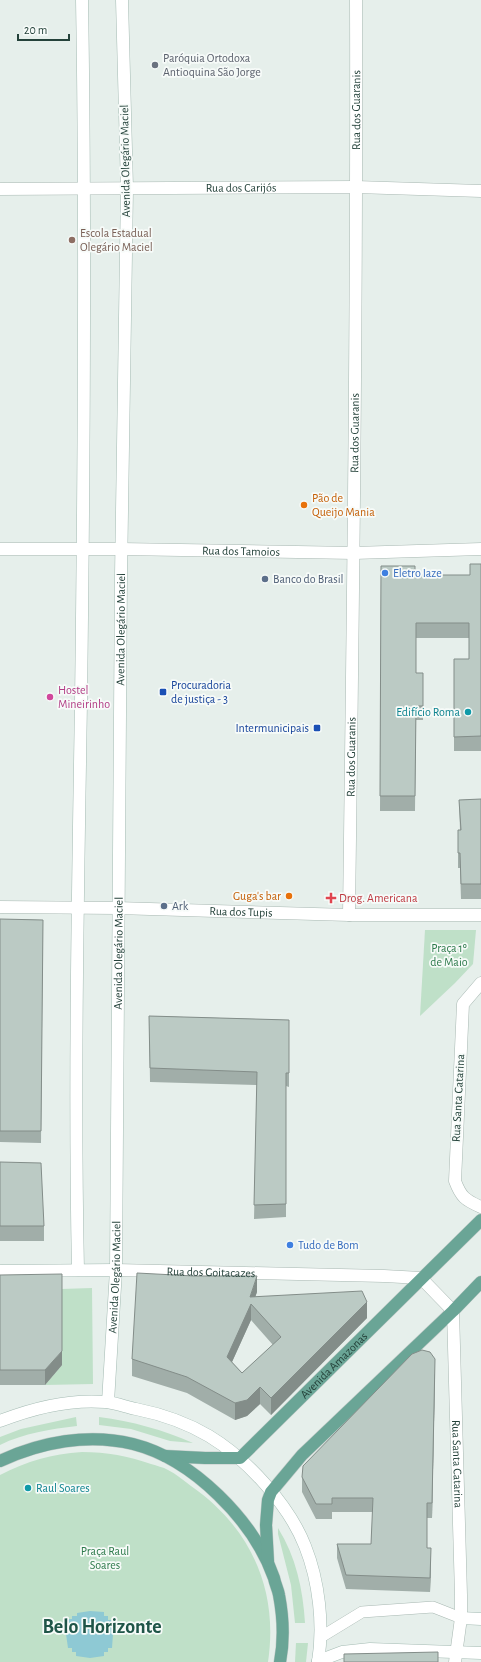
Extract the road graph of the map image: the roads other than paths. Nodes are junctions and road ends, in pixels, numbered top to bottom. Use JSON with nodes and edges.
{"nodes":[{"id":1,"x":82,"y":0,"type":"edge"},
{"id":2,"x":122,"y":0,"type":"edge"},
{"id":3,"x":356,"y":0,"type":"edge"},
{"id":4,"x":356,"y":187,"type":"junction"},
{"id":5,"x":127,"y":188,"type":"junction"},
{"id":6,"x":0,"y":189,"type":"edge"},
{"id":7,"x":85,"y":189,"type":"junction"},
{"id":8,"x":481,"y":191,"type":"edge"},
{"id":9,"x":0,"y":549,"type":"edge"},
{"id":10,"x":83,"y":549,"type":"junction"},
{"id":11,"x":121,"y":549,"type":"junction"},
{"id":12,"x":481,"y":549,"type":"edge"},
{"id":13,"x":354,"y":553,"type":"junction"},
{"id":14,"x":0,"y":908,"type":"edge"},
{"id":15,"x":78,"y":908,"type":"junction"},
{"id":16,"x":118,"y":908,"type":"junction"},
{"id":17,"x":350,"y":915,"type":"junction"},
{"id":18,"x":480,"y":917,"type":"edge"},
{"id":19,"x":481,"y":983,"type":"edge"},
{"id":20,"x":481,"y":1207,"type":"edge"},
{"id":21,"x":481,"y":1220,"type":"edge"},
{"id":22,"x":78,"y":1270,"type":"junction"},
{"id":23,"x":116,"y":1270,"type":"junction"},
{"id":24,"x":0,"y":1271,"type":"edge"},
{"id":25,"x":422,"y":1278,"type":"junction"},
{"id":26,"x":481,"y":1282,"type":"edge"},
{"id":27,"x":453,"y":1311,"type":"junction"},
{"id":28,"x":108,"y":1402,"type":"junction"},
{"id":29,"x":0,"y":1421,"type":"edge"},
{"id":30,"x":164,"y":1456,"type":"junction"},
{"id":31,"x":240,"y":1458,"type":"junction"},
{"id":32,"x":0,"y":1461,"type":"edge"},
{"id":33,"x":272,"y":1492,"type":"junction"},
{"id":34,"x":269,"y":1564,"type":"junction"},
{"id":35,"x":461,"y":1618,"type":"junction"},
{"id":36,"x":481,"y":1619,"type":"edge"},
{"id":37,"x":321,"y":1637,"type":"junction"},
{"id":38,"x":481,"y":1653,"type":"edge"},
{"id":39,"x":456,"y":1657,"type":"edge"},
{"id":40,"x":318,"y":1661,"type":"edge"},
{"id":41,"x":280,"y":1662,"type":"edge"}],
"edges":[{"from":1,"to":7,"type":"main road"},
{"from":2,"to":5,"type":"main road","name":"Avenida Olegário Maciel"},
{"from":3,"to":4,"type":"main road","name":"Rua dos Guaranis"},
{"from":4,"to":5,"type":"main road","name":"Rua dos Carijós"},
{"from":4,"to":8,"type":"main road","name":"Rua dos Carijós"},
{"from":4,"to":13,"type":"main road","name":"Rua dos Guaranis"},
{"from":5,"to":7,"type":"main road","name":"Rua dos Carijós"},
{"from":5,"to":11,"type":"main road","name":"Avenida Olegário Maciel"},
{"from":6,"to":7,"type":"main road","name":"Rua dos Carijós"},
{"from":7,"to":10,"type":"main road"},
{"from":9,"to":10,"type":"main road","name":"Rua dos Tamoios"},
{"from":10,"to":11,"type":"main road","name":"Rua dos Tamoios"},
{"from":10,"to":15,"type":"main road"},
{"from":11,"to":13,"type":"main road","name":"Rua dos Tamoios"},
{"from":11,"to":16,"type":"main road","name":"Avenida Olegário Maciel"},
{"from":12,"to":13,"type":"main road","name":"Rua dos Tamoios"},
{"from":13,"to":17,"type":"main road","name":"Rua dos Guaranis"},
{"from":14,"to":15,"type":"main road","name":"Rua dos Tupis"},
{"from":15,"to":16,"type":"main road","name":"Rua dos Tupis"},
{"from":15,"to":22,"type":"main road"},
{"from":16,"to":17,"type":"main road","name":"Rua dos Tupis"},
{"from":16,"to":23,"type":"main road","name":"Avenida Olegário Maciel"},
{"from":17,"to":18,"type":"main road","name":"Rua dos Tupis"},
{"from":19,"to":20,"type":"main road","name":"Rua Santa Catarina"},
{"from":21,"to":25,"type":"main road","name":"Avenida Amazonas"},
{"from":22,"to":23,"type":"main road","name":"Rua dos Goitacazes"},
{"from":22,"to":24,"type":"main road","name":"Rua dos Goitacazes"},
{"from":23,"to":25,"type":"main road","name":"Rua dos Goitacazes"},
{"from":23,"to":28,"type":"main road","name":"Avenida Olegário Maciel"},
{"from":25,"to":27,"type":"main road"},
{"from":25,"to":31,"type":"main road","name":"Avenida Amazonas"},
{"from":26,"to":27,"type":"main road"},
{"from":27,"to":33,"type":"main road"},
{"from":27,"to":35,"type":"main road","name":"Rua Santa Catarina"},
{"from":28,"to":29,"type":"main road"},
{"from":28,"to":31,"type":"main road"},
{"from":30,"to":31,"type":"main road"},
{"from":30,"to":32,"type":"main road"},
{"from":30,"to":34,"type":"main road"},
{"from":31,"to":33,"type":"main road"},
{"from":33,"to":34,"type":"main road"},
{"from":33,"to":37,"type":"main road"},
{"from":34,"to":41,"type":"main road"},
{"from":35,"to":36,"type":"main road"},
{"from":35,"to":37,"type":"street"},
{"from":35,"to":39,"type":"main road","name":"Rua Santa Catarina"},
{"from":37,"to":40,"type":"main road"},
{"from":38,"to":39,"type":"main road"},
{"from":39,"to":40,"type":"main road"}]}
